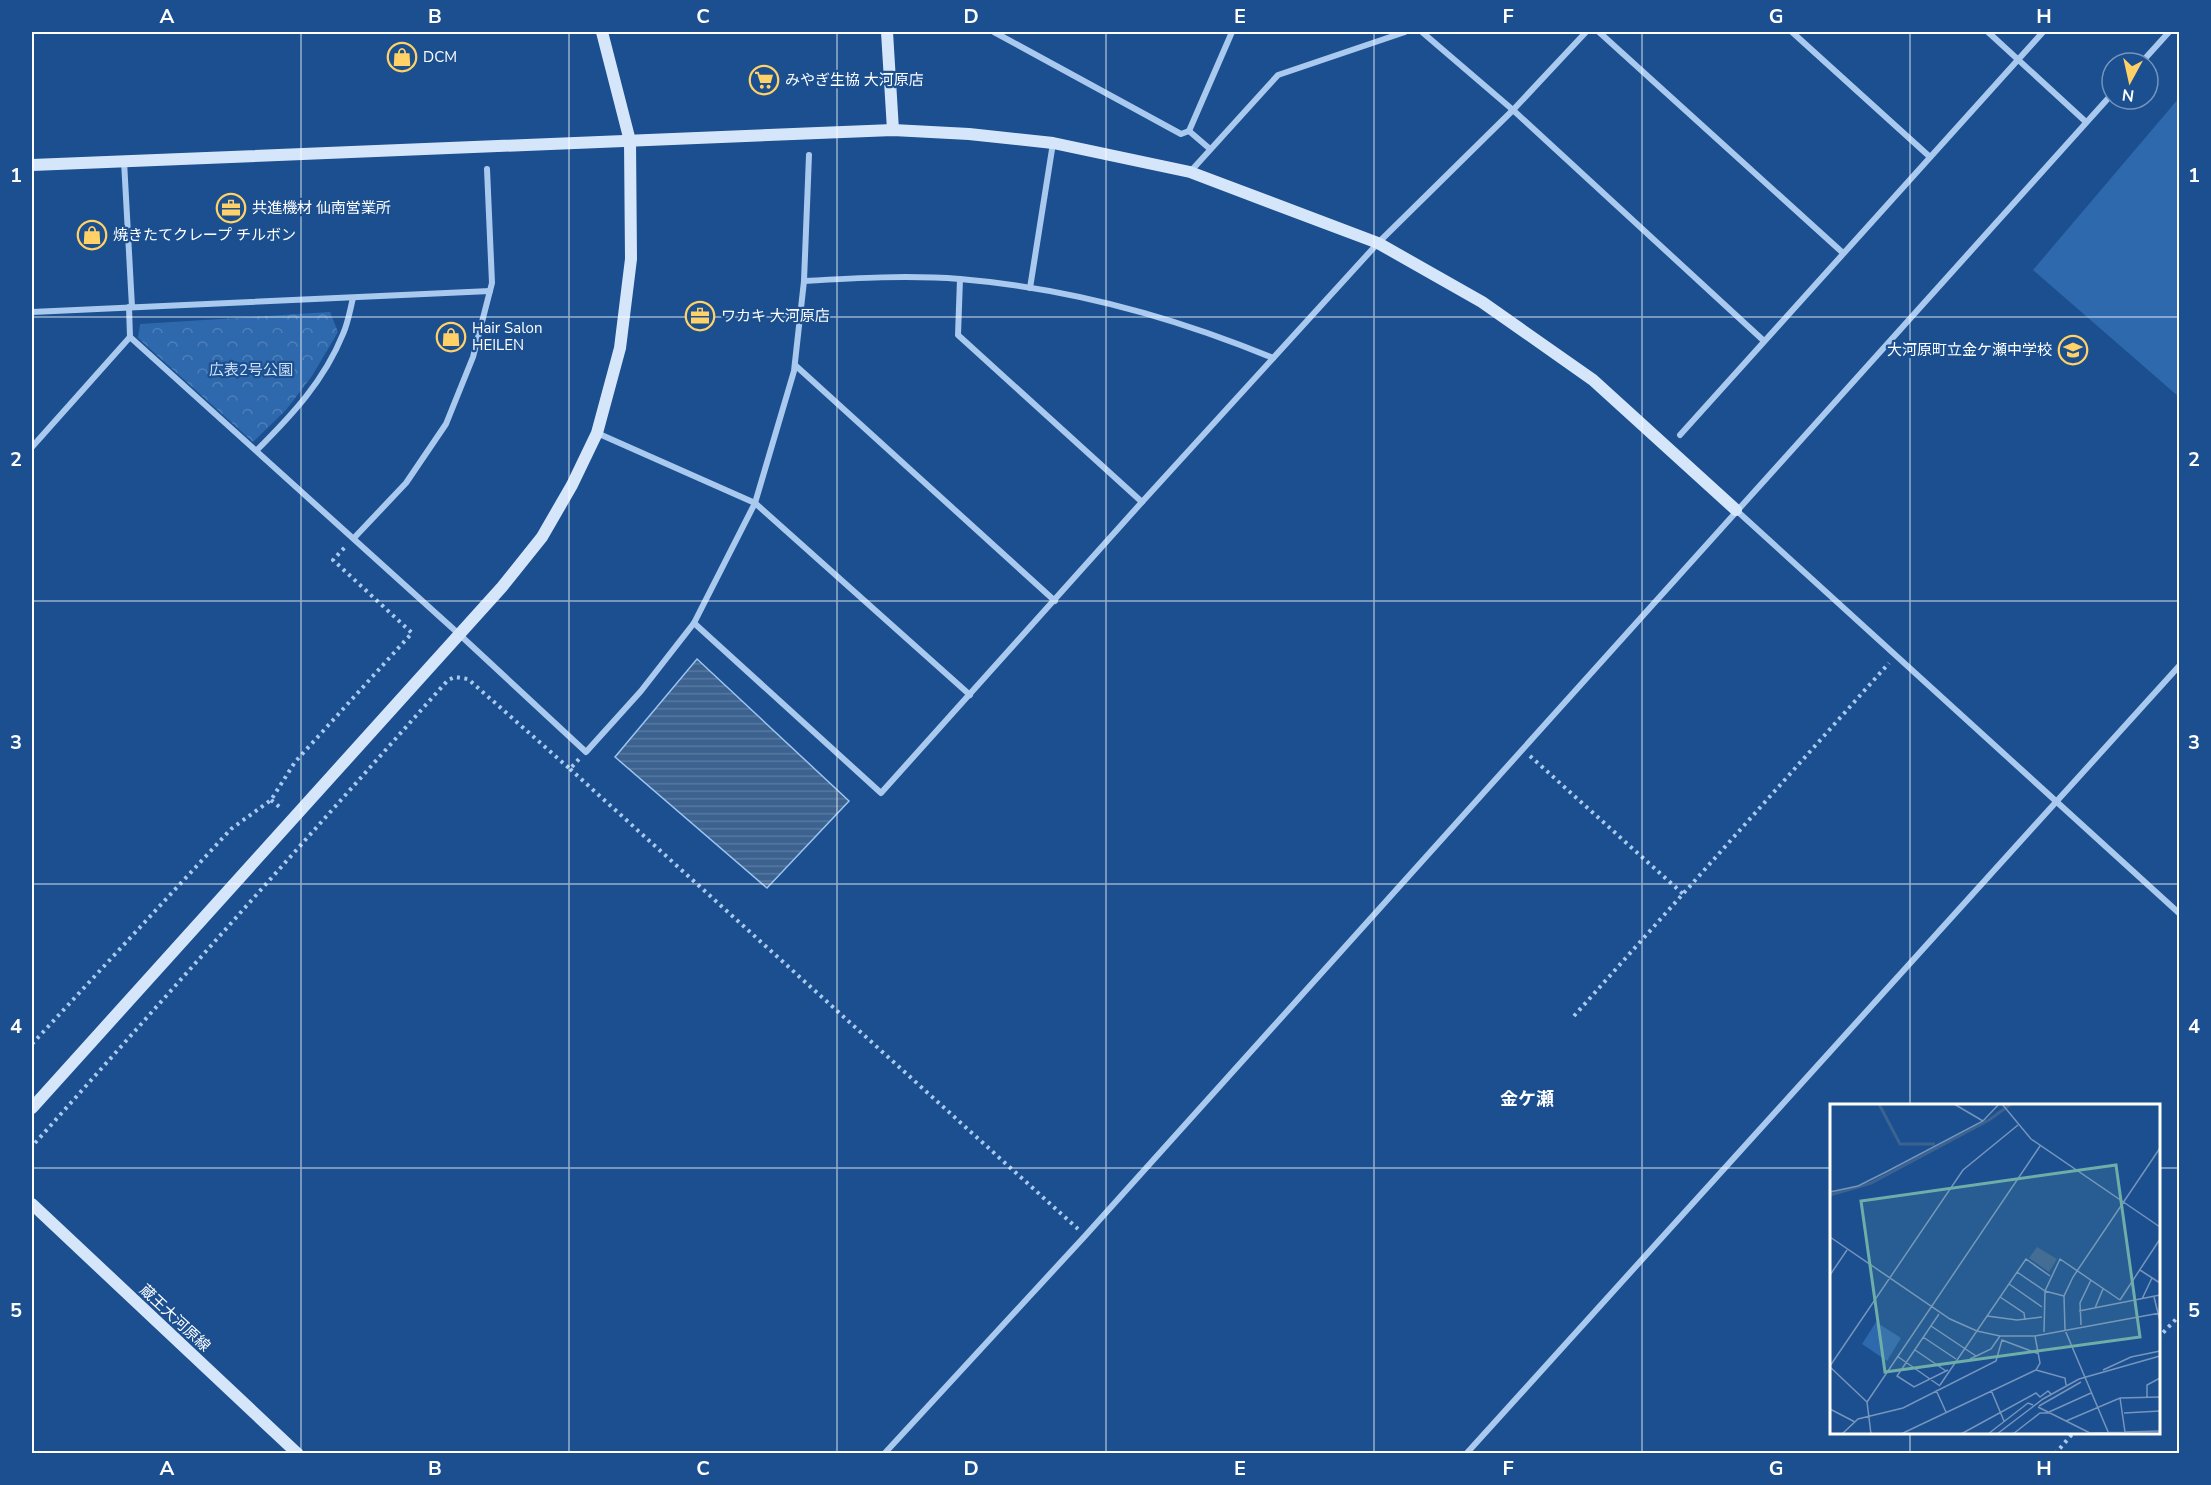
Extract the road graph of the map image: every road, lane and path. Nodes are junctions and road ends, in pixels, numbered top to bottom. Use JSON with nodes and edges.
{"nodes":[{"id":1,"x":602,"y":32,"type":"edge"},
{"id":2,"x":886,"y":32,"type":"edge"},
{"id":3,"x":994,"y":32,"type":"edge"},
{"id":4,"x":1232,"y":32,"type":"edge"},
{"id":5,"x":1405,"y":32,"type":"edge"},
{"id":6,"x":1422,"y":32,"type":"edge"},
{"id":7,"x":1586,"y":32,"type":"edge"},
{"id":8,"x":1599,"y":32,"type":"edge"},
{"id":9,"x":1792,"y":32,"type":"edge"},
{"id":10,"x":1988,"y":32,"type":"edge"},
{"id":11,"x":2043,"y":32,"type":"edge"},
{"id":12,"x":2169,"y":32,"type":"edge"},
{"id":13,"x":2152,"y":51,"type":"edge"},
{"id":14,"x":2018,"y":58,"type":"junction"},
{"id":15,"x":2100,"y":107,"type":"edge"},
{"id":16,"x":1513,"y":110,"type":"junction"},
{"id":17,"x":2086,"y":122,"type":"junction"},
{"id":18,"x":893,"y":130,"type":"junction"},
{"id":19,"x":1189,"y":131,"type":"junction"},
{"id":20,"x":630,"y":141,"type":"junction"},
{"id":21,"x":1053,"y":143,"type":"junction"},
{"id":22,"x":1210,"y":149,"type":"junction"},
{"id":23,"x":809,"y":155,"type":"dead end"},
{"id":24,"x":1930,"y":157,"type":"junction"},
{"id":25,"x":124,"y":161,"type":"junction"},
{"id":26,"x":32,"y":165,"type":"edge"},
{"id":27,"x":487,"y":169,"type":"dead end"},
{"id":28,"x":1190,"y":172,"type":"junction"},
{"id":29,"x":1378,"y":243,"type":"junction"},
{"id":30,"x":1843,"y":253,"type":"junction"},
{"id":31,"x":960,"y":279,"type":"junction"},
{"id":32,"x":804,"y":281,"type":"junction"},
{"id":33,"x":1030,"y":288,"type":"junction"},
{"id":34,"x":490,"y":291,"type":"junction"},
{"id":35,"x":353,"y":298,"type":"junction"},
{"id":36,"x":130,"y":307,"type":"junction"},
{"id":37,"x":32,"y":312,"type":"edge"},
{"id":38,"x":130,"y":337,"type":"junction"},
{"id":39,"x":1764,"y":341,"type":"junction"},
{"id":40,"x":1273,"y":358,"type":"junction"},
{"id":41,"x":795,"y":365,"type":"junction"},
{"id":42,"x":597,"y":433,"type":"junction"},
{"id":43,"x":1680,"y":435,"type":"dead end"},
{"id":44,"x":32,"y":447,"type":"edge"},
{"id":45,"x":257,"y":450,"type":"junction"},
{"id":46,"x":1142,"y":502,"type":"junction"},
{"id":47,"x":754,"y":503,"type":"junction"},
{"id":48,"x":1736,"y":510,"type":"junction"},
{"id":49,"x":354,"y":538,"type":"junction"},
{"id":50,"x":1055,"y":601,"type":"junction"},
{"id":51,"x":694,"y":623,"type":"junction"},
{"id":52,"x":460,"y":635,"type":"junction"},
{"id":53,"x":1896,"y":656,"type":"junction"},
{"id":54,"x":2180,"y":665,"type":"edge"},
{"id":55,"x":970,"y":695,"type":"junction"},
{"id":56,"x":1522,"y":749,"type":"junction"},
{"id":57,"x":585,"y":752,"type":"junction"},
{"id":58,"x":570,"y":769,"type":"junction"},
{"id":59,"x":2056,"y":802,"type":"junction"},
{"id":60,"x":1683,"y":894,"type":"junction"},
{"id":61,"x":2180,"y":914,"type":"edge"},
{"id":62,"x":1574,"y":1016,"type":"dead end"},
{"id":63,"x":32,"y":1044,"type":"edge"},
{"id":64,"x":32,"y":1108,"type":"edge"},
{"id":65,"x":35,"y":1143,"type":"dead end"},
{"id":66,"x":32,"y":1204,"type":"edge"},
{"id":67,"x":1085,"y":1236,"type":"junction"},
{"id":68,"x":2180,"y":1315,"type":"edge"},
{"id":69,"x":2160,"y":1336,"type":"edge"},
{"id":70,"x":2072,"y":1434,"type":"edge"},
{"id":71,"x":298,"y":1454,"type":"edge"},
{"id":72,"x":884,"y":1454,"type":"edge"},
{"id":73,"x":1466,"y":1454,"type":"edge"},
{"id":74,"x":2055,"y":1454,"type":"edge"}],
"edges":[{"from":1,"to":20,"type":"street"},
{"from":2,"to":18,"type":"street"},
{"from":3,"to":19,"type":"street"},
{"from":4,"to":19,"type":"street"},
{"from":5,"to":22,"type":"street"},
{"from":6,"to":16,"type":"street"},
{"from":7,"to":16,"type":"street"},
{"from":8,"to":30,"type":"street"},
{"from":9,"to":24,"type":"street"},
{"from":10,"to":14,"type":"street"},
{"from":11,"to":14,"type":"street"},
{"from":12,"to":13,"type":"street"},
{"from":14,"to":17,"type":"street"},
{"from":14,"to":24,"type":"street"},
{"from":15,"to":17,"type":"street"},
{"from":16,"to":29,"type":"street"},
{"from":16,"to":39,"type":"street"},
{"from":17,"to":48,"type":"street"},
{"from":18,"to":20,"type":"street"},
{"from":18,"to":21,"type":"street"},
{"from":19,"to":22,"type":"street"},
{"from":20,"to":25,"type":"street"},
{"from":20,"to":42,"type":"street"},
{"from":21,"to":28,"type":"street"},
{"from":21,"to":33,"type":"street"},
{"from":22,"to":28,"type":"street"},
{"from":23,"to":32,"type":"street"},
{"from":24,"to":30,"type":"street"},
{"from":25,"to":26,"type":"street"},
{"from":25,"to":36,"type":"street"},
{"from":27,"to":34,"type":"street"},
{"from":28,"to":29,"type":"street"},
{"from":29,"to":40,"type":"street"},
{"from":29,"to":48,"type":"street"},
{"from":30,"to":39,"type":"street"},
{"from":31,"to":32,"type":"street"},
{"from":31,"to":33,"type":"street"},
{"from":31,"to":46,"type":"street"},
{"from":32,"to":41,"type":"street"},
{"from":33,"to":40,"type":"street"},
{"from":34,"to":35,"type":"street"},
{"from":34,"to":49,"type":"street"},
{"from":35,"to":36,"type":"street"},
{"from":35,"to":45,"type":"street"},
{"from":36,"to":37,"type":"street"},
{"from":36,"to":38,"type":"street"},
{"from":38,"to":44,"type":"street"},
{"from":38,"to":45,"type":"street"},
{"from":39,"to":43,"type":"street"},
{"from":40,"to":46,"type":"street"},
{"from":41,"to":47,"type":"street"},
{"from":41,"to":50,"type":"street"},
{"from":42,"to":47,"type":"street"},
{"from":42,"to":52,"type":"street"},
{"from":45,"to":49,"type":"street"},
{"from":46,"to":50,"type":"street"},
{"from":47,"to":51,"type":"street"},
{"from":47,"to":55,"type":"street"},
{"from":48,"to":53,"type":"street"},
{"from":48,"to":56,"type":"street"},
{"from":49,"to":52,"type":"street"},
{"from":49,"to":63,"type":"path"},
{"from":50,"to":55,"type":"street"},
{"from":51,"to":55,"type":"street"},
{"from":51,"to":57,"type":"street"},
{"from":52,"to":57,"type":"street"},
{"from":52,"to":64,"type":"street"},
{"from":53,"to":59,"type":"street"},
{"from":53,"to":60,"type":"path"},
{"from":54,"to":59,"type":"street"},
{"from":56,"to":60,"type":"path"},
{"from":56,"to":67,"type":"street"},
{"from":57,"to":58,"type":"path"},
{"from":58,"to":65,"type":"path"},
{"from":58,"to":67,"type":"path"},
{"from":59,"to":61,"type":"street"},
{"from":59,"to":73,"type":"street"},
{"from":60,"to":62,"type":"path"},
{"from":66,"to":71,"type":"street","name":"蔵王大河原線"},
{"from":67,"to":72,"type":"street"},
{"from":68,"to":69,"type":"path"},
{"from":70,"to":74,"type":"path"}]}
